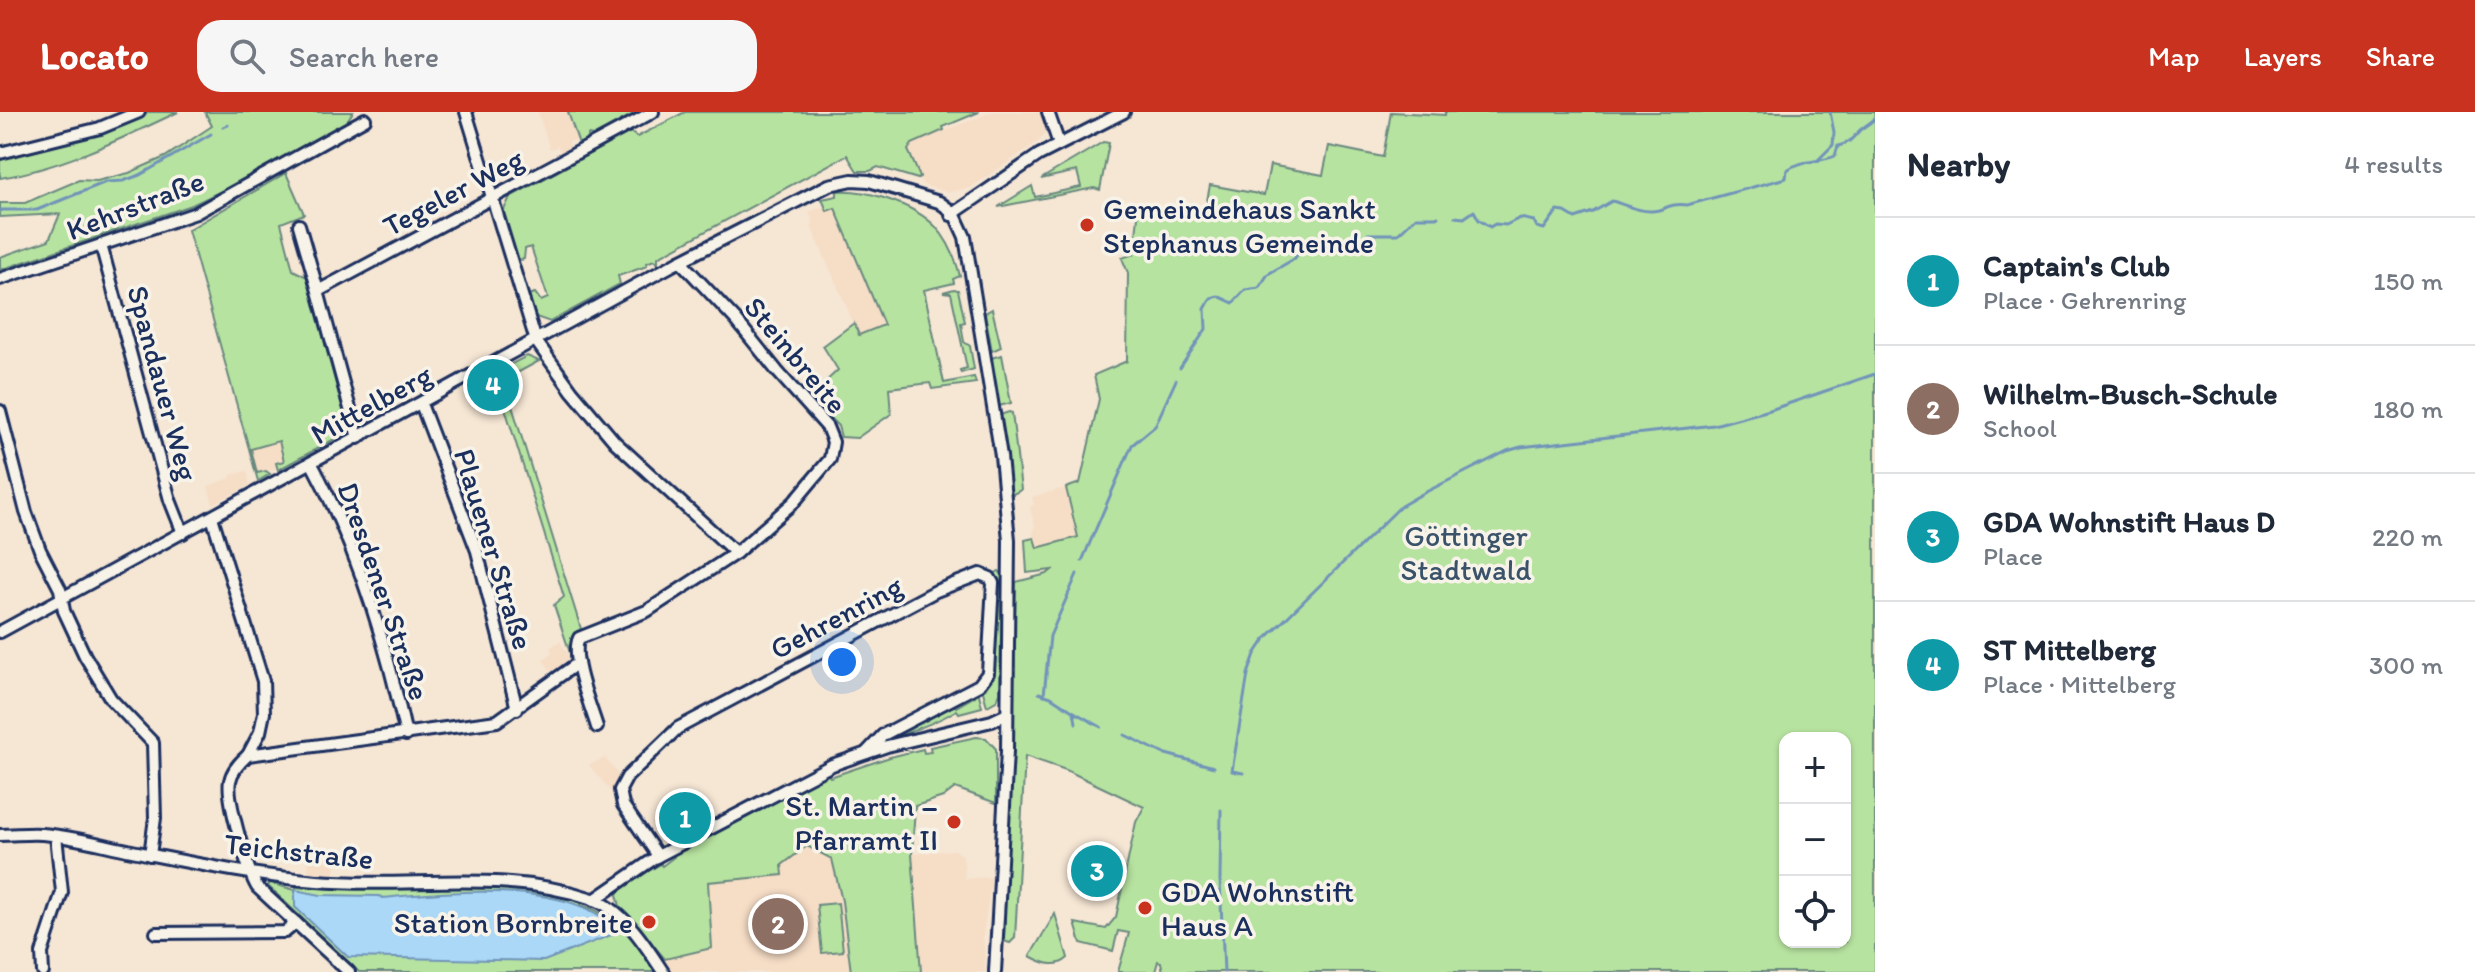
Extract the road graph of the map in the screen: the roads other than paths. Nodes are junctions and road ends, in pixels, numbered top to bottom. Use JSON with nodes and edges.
{"nodes":[{"id":1,"x":139,"y":112,"type":"edge"},
{"id":2,"x":466,"y":112,"type":"edge"},
{"id":3,"x":653,"y":112,"type":"edge"},
{"id":4,"x":1048,"y":112,"type":"edge"},
{"id":5,"x":1124,"y":112,"type":"edge"},
{"id":6,"x":365,"y":119,"type":"dead end"},
{"id":7,"x":1059,"y":144,"type":"junction"},
{"id":8,"x":0,"y":153,"type":"edge"},
{"id":9,"x":492,"y":200,"type":"junction"},
{"id":10,"x":953,"y":217,"type":"junction"},
{"id":11,"x":299,"y":225,"type":"dead end"},
{"id":12,"x":101,"y":245,"type":"junction"},
{"id":13,"x":680,"y":261,"type":"junction"},
{"id":14,"x":0,"y":279,"type":"edge"},
{"id":15,"x":318,"y":291,"type":"junction"},
{"id":16,"x":536,"y":341,"type":"junction"},
{"id":17,"x":421,"y":404,"type":"junction"},
{"id":18,"x":0,"y":411,"type":"edge"},
{"id":19,"x":358,"y":438,"type":"junction"},
{"id":20,"x":312,"y":464,"type":"junction"},
{"id":21,"x":212,"y":517,"type":"junction"},
{"id":22,"x":183,"y":533,"type":"junction"},
{"id":23,"x":736,"y":553,"type":"junction"},
{"id":24,"x":62,"y":599,"type":"junction"},
{"id":25,"x":0,"y":632,"type":"edge"},
{"id":26,"x":578,"y":663,"type":"junction"},
{"id":27,"x":517,"y":709,"type":"junction"},
{"id":28,"x":1007,"y":714,"type":"junction"},
{"id":29,"x":597,"y":727,"type":"dead end"},
{"id":30,"x":406,"y":735,"type":"junction"},
{"id":31,"x":866,"y":753,"type":"junction"},
{"id":32,"x":248,"y":755,"type":"junction"},
{"id":33,"x":0,"y":835,"type":"edge"},
{"id":34,"x":56,"y":836,"type":"junction"},
{"id":35,"x":150,"y":855,"type":"junction"},
{"id":36,"x":658,"y":856,"type":"junction"},
{"id":37,"x":248,"y":873,"type":"junction"},
{"id":38,"x":594,"y":900,"type":"junction"},
{"id":39,"x":296,"y":923,"type":"junction"},
{"id":40,"x":156,"y":933,"type":"dead end"},
{"id":41,"x":43,"y":972,"type":"edge"},
{"id":42,"x":349,"y":972,"type":"edge"},
{"id":43,"x":663,"y":972,"type":"edge"},
{"id":44,"x":995,"y":972,"type":"edge"}],
"edges":[{"from":1,"to":8,"type":"street"},
{"from":2,"to":9,"type":"street"},
{"from":3,"to":9,"type":"street","name":"Tegeler Weg"},
{"from":4,"to":7,"type":"street"},
{"from":5,"to":7,"type":"street"},
{"from":6,"to":12,"type":"street","name":"Kehrstraße"},
{"from":7,"to":10,"type":"street"},
{"from":9,"to":15,"type":"street","name":"Tegeler Weg"},
{"from":9,"to":16,"type":"street"},
{"from":10,"to":13,"type":"street","name":"Mittelberg"},
{"from":10,"to":28,"type":"street"},
{"from":11,"to":15,"type":"street"},
{"from":12,"to":14,"type":"street","name":"Kehrstraße"},
{"from":12,"to":22,"type":"street","name":"Spandauer Weg"},
{"from":13,"to":16,"type":"street","name":"Mittelberg"},
{"from":13,"to":23,"type":"street","name":"Steinbreite"},
{"from":15,"to":19,"type":"street"},
{"from":16,"to":17,"type":"street","name":"Mittelberg"},
{"from":16,"to":23,"type":"street"},
{"from":17,"to":19,"type":"street","name":"Mittelberg"},
{"from":17,"to":27,"type":"street","name":"Plauener Straße"},
{"from":18,"to":24,"type":"street"},
{"from":19,"to":20,"type":"street","name":"Mittelberg"},
{"from":20,"to":21,"type":"street","name":"Mittelberg"},
{"from":20,"to":30,"type":"street","name":"Dresdener Straße"},
{"from":21,"to":22,"type":"street","name":"Mittelberg"},
{"from":21,"to":32,"type":"street"},
{"from":22,"to":24,"type":"street","name":"Mittelberg"},
{"from":23,"to":26,"type":"street","name":"Steinbreite"},
{"from":24,"to":25,"type":"street","name":"Mittelberg"},
{"from":24,"to":35,"type":"street"},
{"from":26,"to":27,"type":"street"},
{"from":26,"to":29,"type":"street"},
{"from":27,"to":30,"type":"street"},
{"from":28,"to":31,"type":"street","name":"Gehrenring"},
{"from":28,"to":44,"type":"street"},
{"from":30,"to":32,"type":"street"},
{"from":31,"to":36,"type":"street","name":"Gehrenring"},
{"from":31,"to":36,"type":"street","name":"Gehrenring"},
{"from":32,"to":37,"type":"street"},
{"from":33,"to":34,"type":"street","name":"Teichstraße"},
{"from":34,"to":35,"type":"street","name":"Teichstraße"},
{"from":34,"to":41,"type":"street"},
{"from":35,"to":37,"type":"street","name":"Teichstraße"},
{"from":36,"to":38,"type":"street","name":"Gehrenring"},
{"from":37,"to":38,"type":"street","name":"Teichstraße"},
{"from":37,"to":39,"type":"street"},
{"from":38,"to":43,"type":"street"},
{"from":39,"to":40,"type":"street"},
{"from":39,"to":42,"type":"street"}]}
